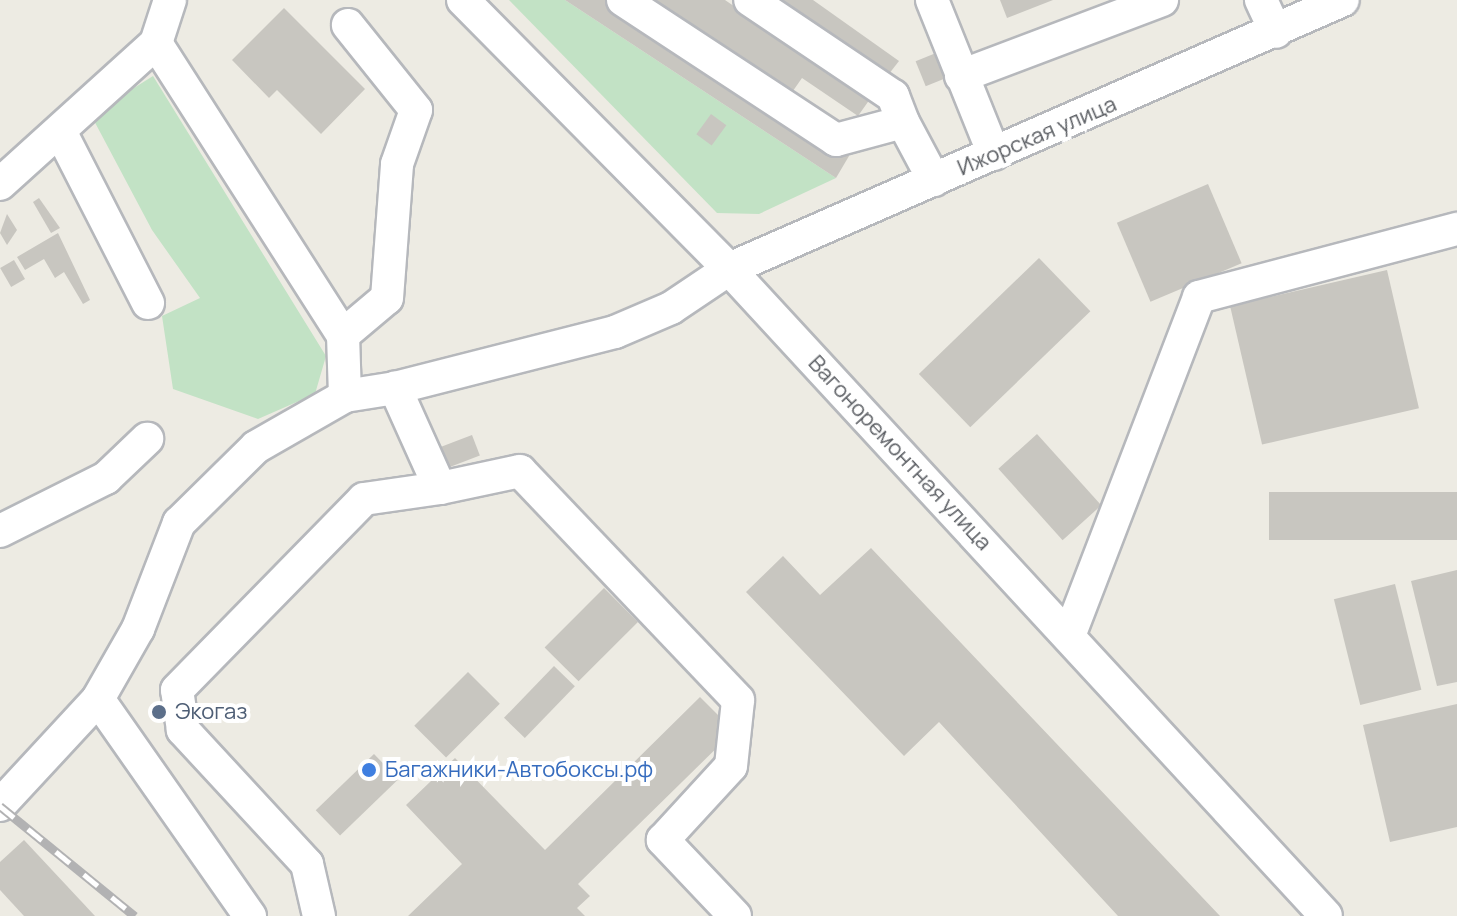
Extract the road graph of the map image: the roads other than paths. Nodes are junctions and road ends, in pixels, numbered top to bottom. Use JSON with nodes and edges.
{"nodes":[{"id":1,"x":170,"y":0,"type":"edge"},
{"id":2,"x":463,"y":0,"type":"edge"},
{"id":3,"x":623,"y":0,"type":"edge"},
{"id":4,"x":750,"y":0,"type":"edge"},
{"id":5,"x":932,"y":0,"type":"edge"},
{"id":6,"x":1162,"y":0,"type":"edge"},
{"id":7,"x":1261,"y":0,"type":"edge"},
{"id":8,"x":1343,"y":0,"type":"edge"},
{"id":9,"x":348,"y":25,"type":"dead end"},
{"id":10,"x":1276,"y":32,"type":"junction"},
{"id":11,"x":156,"y":43,"type":"junction"},
{"id":12,"x":961,"y":76,"type":"junction"},
{"id":13,"x":903,"y":122,"type":"junction"},
{"id":14,"x":61,"y":133,"type":"junction"},
{"id":15,"x":994,"y":154,"type":"junction"},
{"id":16,"x":934,"y":180,"type":"junction"},
{"id":17,"x":0,"y":184,"type":"edge"},
{"id":18,"x":1457,"y":229,"type":"edge"},
{"id":19,"x":729,"y":269,"type":"junction"},
{"id":20,"x":148,"y":303,"type":"dead end"},
{"id":21,"x":343,"y":335,"type":"junction"},
{"id":22,"x":395,"y":388,"type":"junction"},
{"id":23,"x":345,"y":396,"type":"junction"},
{"id":24,"x":147,"y":439,"type":"dead end"},
{"id":25,"x":440,"y":488,"type":"junction"},
{"id":26,"x":0,"y":531,"type":"edge"},
{"id":27,"x":1069,"y":636,"type":"junction"},
{"id":28,"x":98,"y":699,"type":"junction"},
{"id":29,"x":0,"y":805,"type":"edge"},
{"id":30,"x":250,"y":916,"type":"edge"},
{"id":31,"x":319,"y":916,"type":"edge"},
{"id":32,"x":735,"y":916,"type":"edge"},
{"id":33,"x":1326,"y":916,"type":"edge"}],
"edges":[{"from":1,"to":11,"type":"street"},
{"from":2,"to":19,"type":"street","name":"Вагоноремонтная улица"},
{"from":3,"to":13,"type":"street"},
{"from":4,"to":13,"type":"street"},
{"from":5,"to":12,"type":"street"},
{"from":6,"to":12,"type":"street"},
{"from":7,"to":10,"type":"street"},
{"from":8,"to":10,"type":"street","name":"Ижорская улица"},
{"from":9,"to":21,"type":"street"},
{"from":10,"to":15,"type":"street","name":"Ижорская улица"},
{"from":11,"to":14,"type":"street"},
{"from":11,"to":21,"type":"street"},
{"from":12,"to":15,"type":"street"},
{"from":13,"to":16,"type":"street"},
{"from":14,"to":17,"type":"street"},
{"from":14,"to":20,"type":"street"},
{"from":15,"to":16,"type":"street","name":"Ижорская улица"},
{"from":16,"to":19,"type":"street","name":"Ижорская улица"},
{"from":18,"to":27,"type":"street"},
{"from":19,"to":22,"type":"street","name":"Ижорская улица"},
{"from":19,"to":27,"type":"street","name":"Вагоноремонтная улица"},
{"from":21,"to":23,"type":"street"},
{"from":22,"to":23,"type":"street","name":"Ижорская улица"},
{"from":22,"to":25,"type":"street"},
{"from":23,"to":28,"type":"street"},
{"from":24,"to":26,"type":"street"},
{"from":25,"to":31,"type":"street"},
{"from":25,"to":32,"type":"street"},
{"from":27,"to":33,"type":"street","name":"Вагоноремонтная улица"},
{"from":28,"to":29,"type":"street"},
{"from":28,"to":30,"type":"street"}]}
